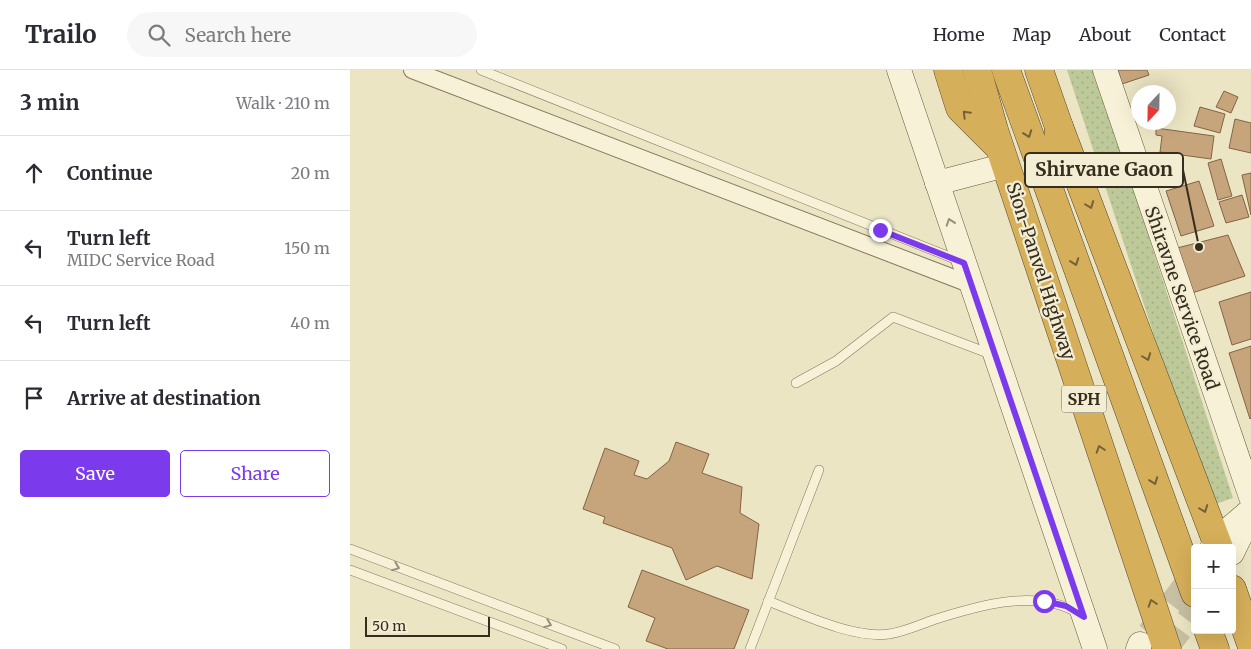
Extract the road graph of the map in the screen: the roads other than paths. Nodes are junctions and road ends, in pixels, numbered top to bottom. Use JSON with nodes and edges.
{"nodes":[{"id":1,"x":412,"y":70,"type":"edge"},
{"id":2,"x":481,"y":70,"type":"edge"},
{"id":3,"x":900,"y":70,"type":"edge"},
{"id":4,"x":948,"y":70,"type":"edge"},
{"id":5,"x":977,"y":70,"type":"edge"},
{"id":6,"x":1006,"y":70,"type":"edge"},
{"id":7,"x":1039,"y":70,"type":"edge"},
{"id":8,"x":1105,"y":70,"type":"edge"},
{"id":9,"x":1060,"y":127,"type":"junction"},
{"id":10,"x":1003,"y":157,"type":"junction"},
{"id":11,"x":937,"y":183,"type":"junction"},
{"id":12,"x":1052,"y":200,"type":"junction"},
{"id":13,"x":968,"y":274,"type":"junction"},
{"id":14,"x":996,"y":357,"type":"junction"},
{"id":15,"x":796,"y":383,"type":"dead end"},
{"id":16,"x":819,"y":470,"type":"dead end"},
{"id":17,"x":1251,"y":497,"type":"edge"},
{"id":18,"x":1251,"y":510,"type":"edge"},
{"id":19,"x":1251,"y":515,"type":"edge"},
{"id":20,"x":1219,"y":544,"type":"edge"},
{"id":21,"x":1223,"y":544,"type":"edge"},
{"id":22,"x":1223,"y":544,"type":"edge"},
{"id":23,"x":350,"y":549,"type":"edge"},
{"id":24,"x":350,"y":570,"type":"edge"},
{"id":25,"x":1194,"y":589,"type":"edge"},
{"id":26,"x":1236,"y":601,"type":"edge"},
{"id":27,"x":768,"y":602,"type":"junction"},
{"id":28,"x":1084,"y":617,"type":"junction"},
{"id":29,"x":1209,"y":634,"type":"edge"},
{"id":30,"x":1251,"y":644,"type":"edge"},
{"id":31,"x":562,"y":649,"type":"edge"},
{"id":32,"x":615,"y":649,"type":"edge"},
{"id":33,"x":750,"y":649,"type":"edge"},
{"id":34,"x":1095,"y":649,"type":"edge"},
{"id":35,"x":1167,"y":649,"type":"edge"},
{"id":36,"x":1215,"y":649,"type":"edge"}],
"edges":[{"from":1,"to":13,"type":"street"},
{"from":2,"to":13,"type":"lane"},
{"from":3,"to":11,"type":"street"},
{"from":10,"to":4,"type":"highway","one_way":true},
{"from":5,"to":10,"type":"highway","number":"SPH"},
{"from":6,"to":12,"type":"highway","number":"SPH","one_way":true},
{"from":7,"to":9,"type":"highway"},
{"from":8,"to":17,"type":"street","name":"Shiravne Service Road"},
{"from":9,"to":12,"type":"highway"},
{"from":9,"to":20,"type":"highway","one_way":true},
{"from":10,"to":11,"type":"street"},
{"from":35,"to":10,"type":"highway","name":"Sion-Panvel Highway","number":"SPH","one_way":true},
{"from":13,"to":11,"type":"street","one_way":true},
{"from":12,"to":25,"type":"highway","name":"Sion-Panvel Highway","number":"SPH","one_way":true},
{"from":13,"to":14,"type":"street"},
{"from":14,"to":15,"type":"lane"},
{"from":14,"to":28,"type":"street"},
{"from":16,"to":27,"type":"lane"},
{"from":18,"to":21,"type":"street"},
{"from":19,"to":22,"type":"street"},
{"from":23,"to":32,"type":"lane","one_way":true},
{"from":24,"to":31,"type":"lane"},
{"from":26,"to":30,"type":"highway"},
{"from":27,"to":28,"type":"lane"},
{"from":27,"to":33,"type":"lane"},
{"from":28,"to":34,"type":"street"},
{"from":29,"to":36,"type":"highway"}]}
